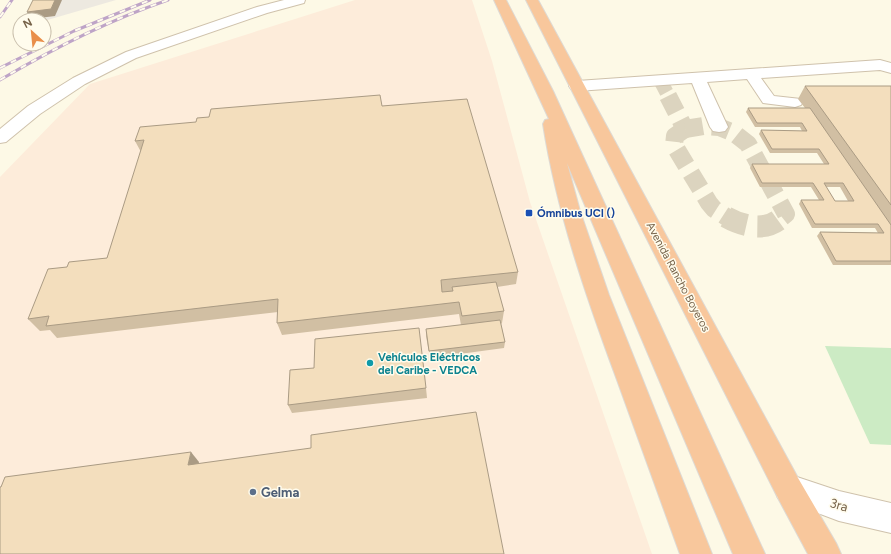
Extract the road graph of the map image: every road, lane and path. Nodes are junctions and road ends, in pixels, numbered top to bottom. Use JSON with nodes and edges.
{"nodes":[{"id":1,"x":299,"y":0,"type":"edge"},
{"id":2,"x":500,"y":0,"type":"edge"},
{"id":3,"x":532,"y":0,"type":"edge"},
{"id":4,"x":891,"y":68,"type":"edge"},
{"id":5,"x":751,"y":74,"type":"junction"},
{"id":6,"x":698,"y":78,"type":"junction"},
{"id":7,"x":577,"y":86,"type":"junction"},
{"id":8,"x":545,"y":92,"type":"junction"},
{"id":9,"x":795,"y":102,"type":"dead end"},
{"id":10,"x":719,"y":127,"type":"dead end"},
{"id":11,"x":0,"y":138,"type":"edge"},
{"id":12,"x":788,"y":488,"type":"junction"},
{"id":13,"x":891,"y":518,"type":"edge"},
{"id":14,"x":696,"y":554,"type":"edge"},
{"id":15,"x":749,"y":554,"type":"edge"},
{"id":16,"x":825,"y":554,"type":"edge"}],
"edges":[{"from":1,"to":11,"type":"street"},
{"from":2,"to":8,"type":"highway"},
{"from":3,"to":7,"type":"highway","name":"Avenida Rancho Boyeros"},
{"from":4,"to":5,"type":"street"},
{"from":5,"to":6,"type":"street"},
{"from":5,"to":9,"type":"street"},
{"from":6,"to":7,"type":"street"},
{"from":6,"to":10,"type":"street"},
{"from":7,"to":12,"type":"highway","name":"Avenida Rancho Boyeros"},
{"from":8,"to":14,"type":"highway"},
{"from":8,"to":15,"type":"highway"},
{"from":12,"to":13,"type":"street","name":"3ra"},
{"from":12,"to":16,"type":"highway","name":"Avenida Rancho Boyeros"}]}
